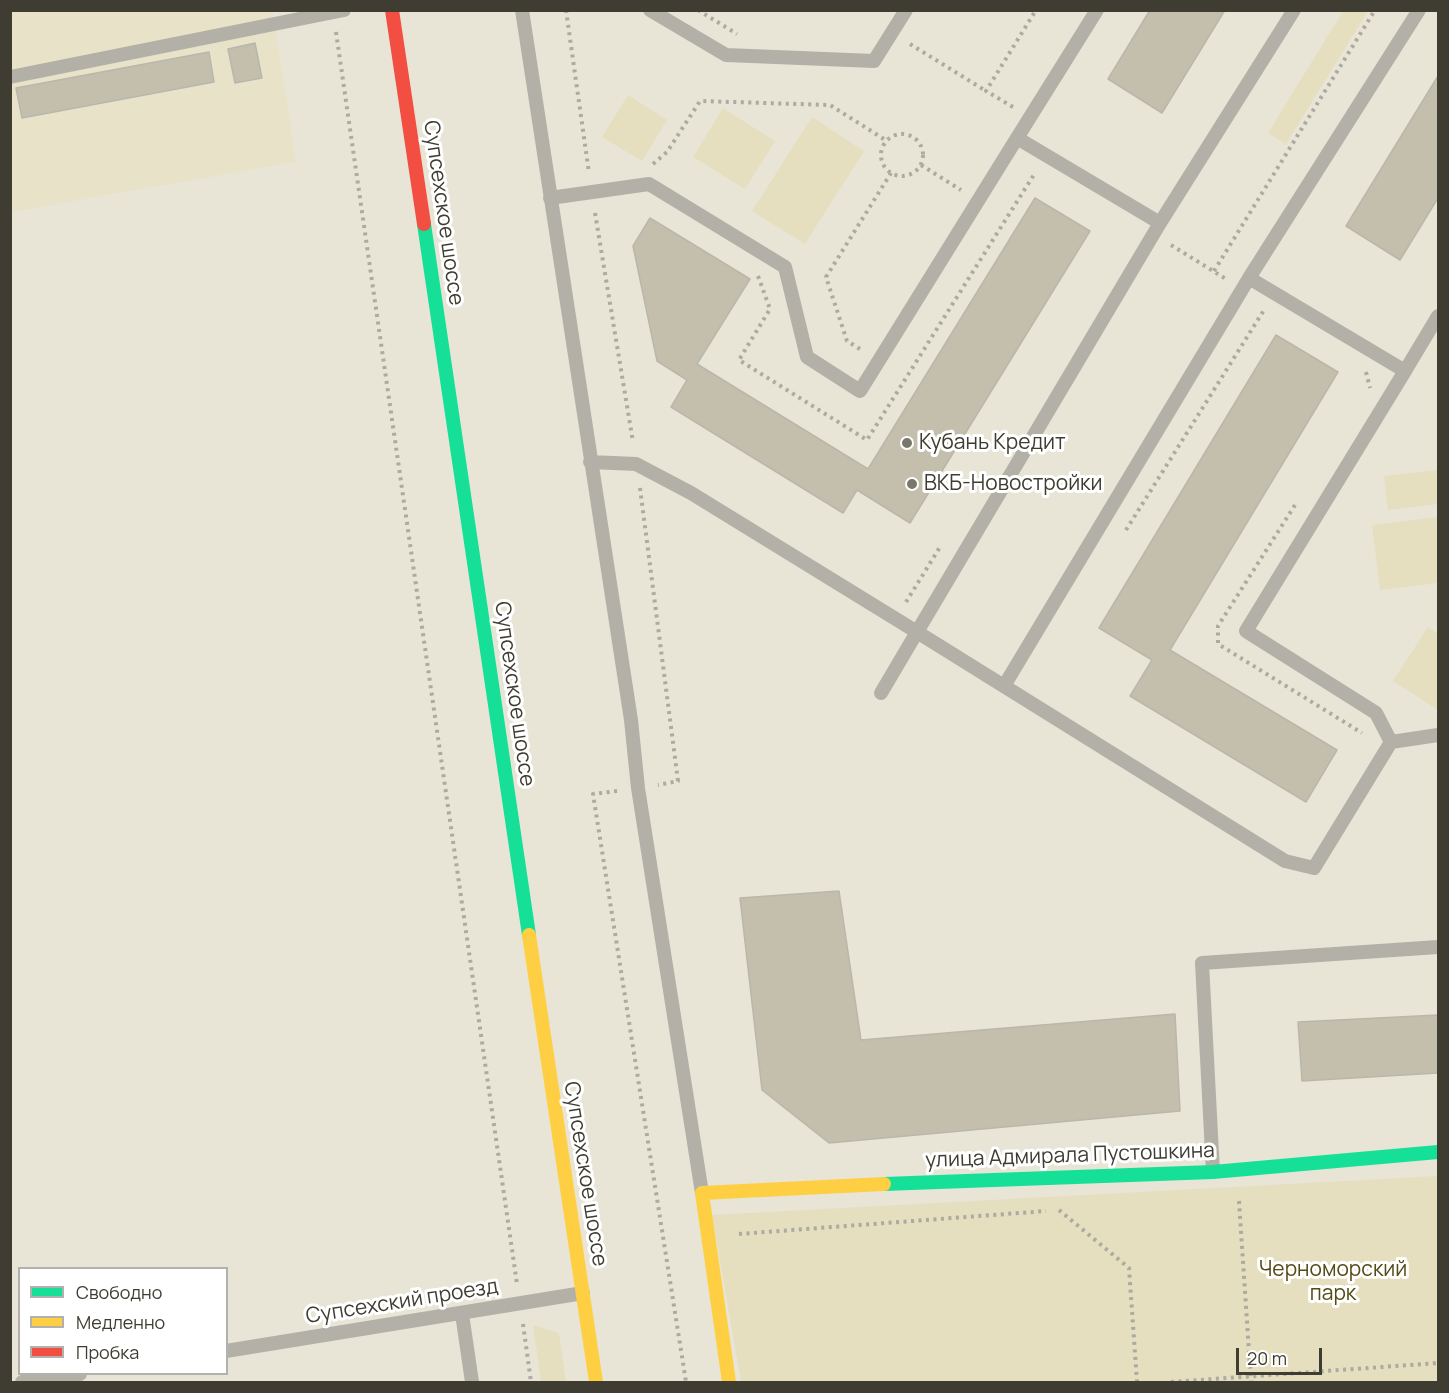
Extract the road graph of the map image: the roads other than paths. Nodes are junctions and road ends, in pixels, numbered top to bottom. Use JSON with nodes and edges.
{"nodes":[{"id":1,"x":392,"y":10,"type":"edge"},
{"id":2,"x":522,"y":10,"type":"edge"},
{"id":3,"x":650,"y":10,"type":"edge"},
{"id":4,"x":906,"y":10,"type":"edge"},
{"id":5,"x":1097,"y":10,"type":"edge"},
{"id":6,"x":1294,"y":10,"type":"edge"},
{"id":7,"x":1419,"y":10,"type":"edge"},
{"id":8,"x":339,"y":12,"type":"edge"},
{"id":9,"x":10,"y":77,"type":"edge"},
{"id":10,"x":1017,"y":138,"type":"junction"},
{"id":11,"x":550,"y":198,"type":"junction"},
{"id":12,"x":1160,"y":223,"type":"junction"},
{"id":13,"x":1250,"y":278,"type":"junction"},
{"id":14,"x":1438,"y":316,"type":"edge"},
{"id":15,"x":1405,"y":371,"type":"junction"},
{"id":16,"x":590,"y":462,"type":"junction"},
{"id":17,"x":917,"y":632,"type":"junction"},
{"id":18,"x":1004,"y":686,"type":"junction"},
{"id":19,"x":881,"y":693,"type":"dead end"},
{"id":20,"x":1438,"y":735,"type":"edge"},
{"id":21,"x":1391,"y":742,"type":"junction"},
{"id":22,"x":1438,"y":947,"type":"edge"},
{"id":23,"x":1438,"y":1152,"type":"edge"},
{"id":24,"x":1212,"y":1172,"type":"junction"},
{"id":25,"x":702,"y":1193,"type":"junction"},
{"id":26,"x":583,"y":1293,"type":"junction"},
{"id":27,"x":462,"y":1314,"type":"junction"},
{"id":28,"x":228,"y":1351,"type":"edge"},
{"id":29,"x":74,"y":1375,"type":"edge"},
{"id":30,"x":22,"y":1383,"type":"edge"},
{"id":31,"x":471,"y":1383,"type":"edge"},
{"id":32,"x":596,"y":1383,"type":"edge"},
{"id":33,"x":729,"y":1383,"type":"edge"}],
"edges":[{"from":1,"to":26,"type":"main road","name":"Супсехское шоссе"},
{"from":2,"to":11,"type":"lane"},
{"from":3,"to":4,"type":"lane"},
{"from":5,"to":10,"type":"lane"},
{"from":6,"to":12,"type":"lane"},
{"from":7,"to":13,"type":"lane"},
{"from":8,"to":9,"type":"lane"},
{"from":10,"to":11,"type":"lane"},
{"from":10,"to":12,"type":"lane"},
{"from":11,"to":16,"type":"lane"},
{"from":12,"to":17,"type":"lane"},
{"from":13,"to":15,"type":"lane"},
{"from":13,"to":18,"type":"lane"},
{"from":14,"to":15,"type":"lane"},
{"from":15,"to":21,"type":"lane"},
{"from":16,"to":17,"type":"lane"},
{"from":16,"to":25,"type":"lane"},
{"from":17,"to":18,"type":"lane"},
{"from":17,"to":19,"type":"lane"},
{"from":18,"to":21,"type":"lane"},
{"from":20,"to":21,"type":"lane"},
{"from":22,"to":24,"type":"lane"},
{"from":23,"to":24,"type":"main road","name":"улица Адмирала Пустошкина"},
{"from":24,"to":25,"type":"main road","name":"улица Адмирала Пустошкина"},
{"from":25,"to":33,"type":"main road"},
{"from":26,"to":27,"type":"lane","name":"Супсехский проезд"},
{"from":26,"to":32,"type":"main road","name":"Супсехское шоссе"},
{"from":27,"to":28,"type":"lane","name":"Супсехский проезд"},
{"from":27,"to":31,"type":"lane"},
{"from":29,"to":30,"type":"lane"}]}
